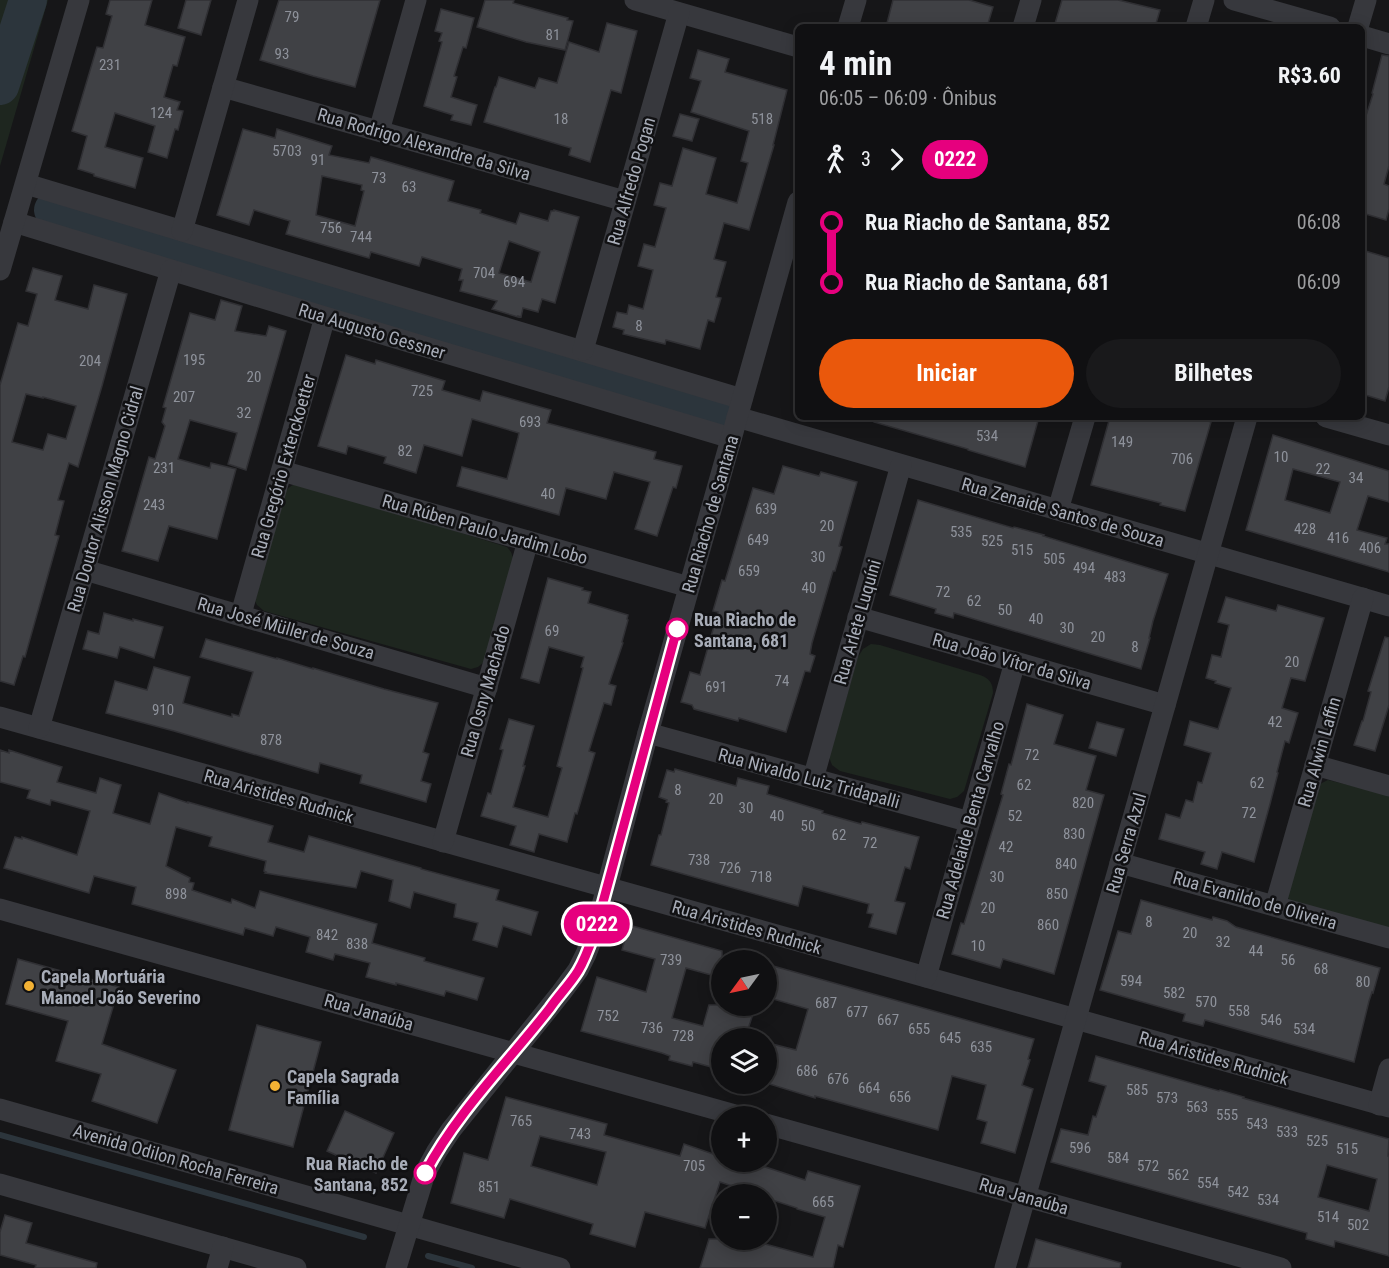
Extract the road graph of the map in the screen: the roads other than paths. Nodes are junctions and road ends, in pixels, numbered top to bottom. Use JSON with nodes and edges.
{"nodes":[{"id":1,"x":79,"y":0,"type":"edge"},
{"id":2,"x":249,"y":0,"type":"edge"},
{"id":3,"x":416,"y":0,"type":"edge"},
{"id":4,"x":635,"y":0,"type":"edge"},
{"id":5,"x":856,"y":0,"type":"edge"},
{"id":6,"x":1031,"y":0,"type":"edge"},
{"id":7,"x":1204,"y":0,"type":"edge"},
{"id":8,"x":1234,"y":0,"type":"edge"},
{"id":9,"x":1366,"y":0,"type":"edge"},
{"id":10,"x":679,"y":13,"type":"junction"},
{"id":11,"x":849,"y":24,"type":"edge"},
{"id":12,"x":1024,"y":24,"type":"edge"},
{"id":13,"x":1197,"y":24,"type":"edge"},
{"id":14,"x":1319,"y":24,"type":"edge"},
{"id":15,"x":1359,"y":24,"type":"edge"},
{"id":16,"x":1365,"y":37,"type":"edge"},
{"id":17,"x":1389,"y":44,"type":"edge"},
{"id":18,"x":795,"y":45,"type":"edge"},
{"id":19,"x":223,"y":87,"type":"junction"},
{"id":20,"x":379,"y":131,"type":"junction"},
{"id":21,"x":26,"y":184,"type":"junction"},
{"id":22,"x":625,"y":201,"type":"junction"},
{"id":23,"x":14,"y":222,"type":"junction"},
{"id":24,"x":795,"y":223,"type":"edge"},
{"id":25,"x":182,"y":231,"type":"junction"},
{"id":26,"x":789,"y":265,"type":"edge"},
{"id":27,"x":0,"y":270,"type":"edge"},
{"id":28,"x":171,"y":270,"type":"junction"},
{"id":29,"x":325,"y":317,"type":"junction"},
{"id":30,"x":583,"y":350,"type":"junction"},
{"id":31,"x":740,"y":408,"type":"junction"},
{"id":32,"x":1084,"y":420,"type":"edge"},
{"id":33,"x":1246,"y":420,"type":"edge"},
{"id":34,"x":1336,"y":420,"type":"edge"},
{"id":35,"x":1389,"y":435,"type":"edge"},
{"id":36,"x":731,"y":438,"type":"junction"},
{"id":37,"x":901,"y":465,"type":"junction"},
{"id":38,"x":282,"y":471,"type":"junction"},
{"id":39,"x":1058,"y":510,"type":"junction"},
{"id":40,"x":528,"y":541,"type":"junction"},
{"id":41,"x":1208,"y":554,"type":"junction"},
{"id":42,"x":85,"y":570,"type":"junction"},
{"id":43,"x":689,"y":587,"type":"junction"},
{"id":44,"x":1363,"y":598,"type":"junction"},
{"id":45,"x":1389,"y":606,"type":"edge"},
{"id":46,"x":241,"y":614,"type":"junction"},
{"id":47,"x":858,"y":617,"type":"junction"},
{"id":48,"x":1015,"y":662,"type":"junction"},
{"id":49,"x":487,"y":688,"type":"junction"},
{"id":50,"x":1165,"y":705,"type":"junction"},
{"id":51,"x":0,"y":717,"type":"edge"},
{"id":52,"x":39,"y":728,"type":"junction"},
{"id":53,"x":648,"y":733,"type":"junction"},
{"id":54,"x":1315,"y":765,"type":"junction"},
{"id":55,"x":813,"y":779,"type":"junction"},
{"id":56,"x":1389,"y":786,"type":"edge"},
{"id":57,"x":970,"y":822,"type":"junction"},
{"id":58,"x":443,"y":842,"type":"junction"},
{"id":59,"x":1120,"y":863,"type":"junction"},
{"id":60,"x":606,"y":887,"type":"junction"},
{"id":61,"x":1275,"y":906,"type":"junction"},
{"id":62,"x":0,"y":909,"type":"edge"},
{"id":63,"x":1389,"y":938,"type":"edge"},
{"id":64,"x":926,"y":977,"type":"junction"},
{"id":65,"x":1075,"y":1019,"type":"junction"},
{"id":66,"x":513,"y":1053,"type":"junction"},
{"id":67,"x":1389,"y":1069,"type":"edge"},
{"id":68,"x":1384,"y":1106,"type":"edge"},
{"id":69,"x":711,"y":1108,"type":"edge"},
{"id":70,"x":0,"y":1109,"type":"edge"},
{"id":71,"x":777,"y":1127,"type":"edge"},
{"id":72,"x":0,"y":1184,"type":"edge"},
{"id":73,"x":1025,"y":1196,"type":"junction"},
{"id":74,"x":409,"y":1225,"type":"junction"},
{"id":75,"x":223,"y":1247,"type":"junction"},
{"id":76,"x":217,"y":1268,"type":"edge"},
{"id":77,"x":296,"y":1268,"type":"edge"},
{"id":78,"x":396,"y":1268,"type":"edge"},
{"id":79,"x":560,"y":1268,"type":"edge"},
{"id":80,"x":1005,"y":1268,"type":"edge"},
{"id":81,"x":1281,"y":1268,"type":"edge"}],
"edges":[{"from":1,"to":21,"type":"street"},
{"from":2,"to":19,"type":"street"},
{"from":3,"to":20,"type":"street"},
{"from":4,"to":10,"type":"street"},
{"from":5,"to":11,"type":"street"},
{"from":6,"to":12,"type":"street"},
{"from":7,"to":13,"type":"street"},
{"from":8,"to":14,"type":"street"},
{"from":9,"to":15,"type":"street"},
{"from":10,"to":18,"type":"street"},
{"from":10,"to":22,"type":"street","name":"Rua Alfredo Pogan"},
{"from":16,"to":17,"type":"street"},
{"from":19,"to":20,"type":"street","name":"Rua Rodrigo Alexandre da Silva"},
{"from":19,"to":25,"type":"street"},
{"from":20,"to":22,"type":"street","name":"Rua Rodrigo Alexandre da Silva"},
{"from":21,"to":23,"type":"street"},
{"from":21,"to":25,"type":"street"},
{"from":22,"to":30,"type":"street","name":"Rua Alfredo Pogan"},
{"from":23,"to":27,"type":"street"},
{"from":23,"to":28,"type":"street","name":"Rua Augusto Gessner"},
{"from":24,"to":26,"type":"street","name":"Rua Riacho de Santana"},
{"from":25,"to":30,"type":"street"},
{"from":26,"to":31,"type":"street","name":"Rua Riacho de Santana"},
{"from":28,"to":29,"type":"street","name":"Rua Augusto Gessner"},
{"from":28,"to":42,"type":"street","name":"Rua Doutor Alisson Magno Cidral"},
{"from":29,"to":36,"type":"street","name":"Rua Augusto Gessner"},
{"from":29,"to":38,"type":"street","name":"Rua Gregório Exterckoetter"},
{"from":30,"to":31,"type":"street"},
{"from":31,"to":36,"type":"street","name":"Rua Riacho de Santana"},
{"from":31,"to":37,"type":"street","name":"Rua Zenaide Santos de Souza"},
{"from":32,"to":39,"type":"street"},
{"from":33,"to":41,"type":"street","name":"Rua Serra Azul"},
{"from":34,"to":35,"type":"street"},
{"from":36,"to":43,"type":"street","name":"Rua Riacho de Santana"},
{"from":37,"to":39,"type":"street","name":"Rua Zenaide Santos de Souza"},
{"from":37,"to":47,"type":"street","name":"Rua Arlete Luquíni"},
{"from":38,"to":40,"type":"street","name":"Rua Rúben Paulo Jardim Lobo"},
{"from":38,"to":46,"type":"street","name":"Rua Gregório Exterckoetter"},
{"from":39,"to":41,"type":"street","name":"Rua Zenaide Santos de Souza"},
{"from":40,"to":43,"type":"street","name":"Rua Rúben Paulo Jardim Lobo"},
{"from":40,"to":49,"type":"street","name":"Rua Osny Machado"},
{"from":41,"to":44,"type":"street","name":"Rua Zenaide Santos de Souza"},
{"from":41,"to":50,"type":"street","name":"Rua Serra Azul"},
{"from":42,"to":46,"type":"street","name":"Rua José Müller de Souza"},
{"from":42,"to":52,"type":"street","name":"Rua Doutor Alisson Magno Cidral"},
{"from":43,"to":53,"type":"street","name":"Rua Riacho de Santana"},
{"from":44,"to":45,"type":"street","name":"Rua Zenaide Santos de Souza"},
{"from":44,"to":54,"type":"street","name":"Rua Alwin Laffin"},
{"from":46,"to":49,"type":"street","name":"Rua José Müller de Souza"},
{"from":47,"to":48,"type":"street","name":"Rua João Vítor da Silva"},
{"from":47,"to":55,"type":"street","name":"Rua Arlete Luquíni"},
{"from":48,"to":50,"type":"street","name":"Rua João Vítor da Silva"},
{"from":48,"to":57,"type":"street","name":"Rua Adelaide Benta Carvalho"},
{"from":49,"to":58,"type":"street","name":"Rua Osny Machado"},
{"from":50,"to":59,"type":"street","name":"Rua Serra Azul"},
{"from":51,"to":52,"type":"street","name":"Rua Aristides Rudnick"},
{"from":52,"to":58,"type":"street","name":"Rua Aristides Rudnick"},
{"from":53,"to":55,"type":"street","name":"Rua Nivaldo Luiz Tridapalli"},
{"from":53,"to":60,"type":"street","name":"Rua Riacho de Santana"},
{"from":54,"to":56,"type":"street"},
{"from":54,"to":61,"type":"street","name":"Rua Alwin Laffin"},
{"from":55,"to":57,"type":"street","name":"Rua Nivaldo Luiz Tridapalli"},
{"from":57,"to":64,"type":"street","name":"Rua Adelaide Benta Carvalho"},
{"from":58,"to":60,"type":"street","name":"Rua Aristides Rudnick"},
{"from":59,"to":61,"type":"street","name":"Rua Evanildo de Oliveira"},
{"from":59,"to":65,"type":"street","name":"Rua Serra Azul"},
{"from":60,"to":64,"type":"street","name":"Rua Aristides Rudnick"},
{"from":60,"to":66,"type":"street","name":"Rua Riacho de Santana"},
{"from":61,"to":63,"type":"street","name":"Rua Evanildo de Oliveira"},
{"from":62,"to":66,"type":"street","name":"Rua Janaúba"},
{"from":64,"to":65,"type":"street","name":"Rua Aristides Rudnick"},
{"from":65,"to":68,"type":"street","name":"Rua Aristides Rudnick"},
{"from":65,"to":73,"type":"street","name":"Rua Serra Azul"},
{"from":66,"to":69,"type":"street","name":"Rua Janaúba"},
{"from":66,"to":74,"type":"street","name":"Rua Riacho de Santana"},
{"from":67,"to":68,"type":"street"},
{"from":70,"to":74,"type":"street","name":"Avenida Odilon Rocha Ferreira"},
{"from":71,"to":73,"type":"street","name":"Rua Janaúba"},
{"from":72,"to":75,"type":"street"},
{"from":73,"to":80,"type":"street","name":"Rua Serra Azul"},
{"from":73,"to":81,"type":"street","name":"Rua Janaúba"},
{"from":74,"to":78,"type":"street","name":"Rua Riacho de Santana"},
{"from":74,"to":79,"type":"street","name":"Avenida Odilon Rocha Ferreira"},
{"from":75,"to":76,"type":"street"},
{"from":75,"to":77,"type":"street"}]}
